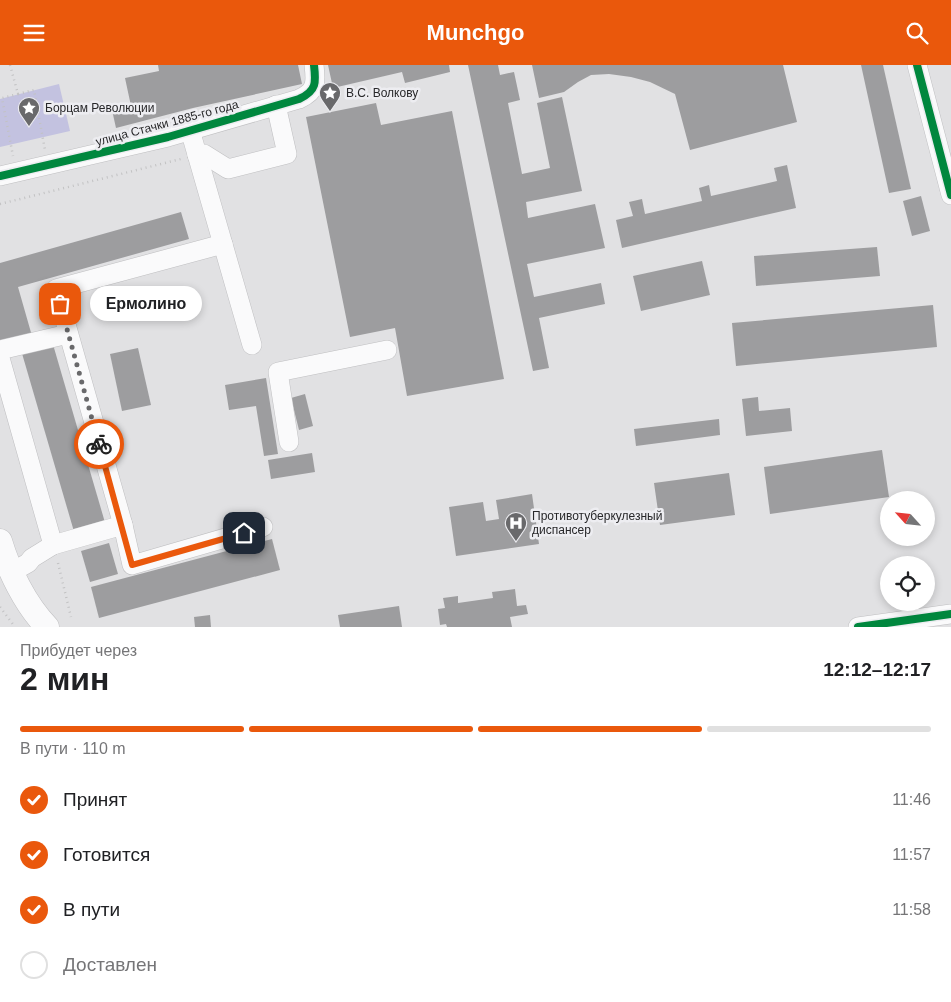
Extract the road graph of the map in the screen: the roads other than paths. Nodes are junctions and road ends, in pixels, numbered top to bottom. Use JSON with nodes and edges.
{"nodes":[{"id":1,"x":314,"y":65,"type":"edge"},
{"id":2,"x":917,"y":65,"type":"edge"},
{"id":3,"x":276,"y":105,"type":"junction"},
{"id":4,"x":190,"y":130,"type":"junction"},
{"id":5,"x":197,"y":155,"type":"junction"},
{"id":6,"x":3,"y":168,"type":"edge"},
{"id":7,"x":951,"y":195,"type":"edge"},
{"id":8,"x":223,"y":244,"type":"junction"},
{"id":9,"x":68,"y":333,"type":"junction"},
{"id":10,"x":252,"y":345,"type":"dead end"},
{"id":11,"x":0,"y":350,"type":"edge"},
{"id":12,"x":387,"y":350,"type":"dead end"},
{"id":13,"x":0,"y":358,"type":"edge"},
{"id":14,"x":289,"y":443,"type":"dead end"},
{"id":15,"x":122,"y":525,"type":"junction"},
{"id":16,"x":263,"y":527,"type":"dead end"},
{"id":17,"x":0,"y":541,"type":"edge"},
{"id":18,"x":53,"y":545,"type":"junction"},
{"id":19,"x":12,"y":572,"type":"junction"},
{"id":20,"x":951,"y":614,"type":"edge"},
{"id":21,"x":40,"y":623,"type":"edge"},
{"id":22,"x":858,"y":627,"type":"edge"}],
"edges":[{"from":1,"to":3,"type":"street","name":"улица Стачки 1885-го года"},
{"from":2,"to":7,"type":"street"},
{"from":3,"to":4,"type":"street","name":"улица Стачки 1885-го года"},
{"from":3,"to":5,"type":"street"},
{"from":4,"to":5,"type":"street"},
{"from":4,"to":6,"type":"street","name":"улица Стачки 1885-го года"},
{"from":5,"to":8,"type":"street"},
{"from":8,"to":9,"type":"street"},
{"from":8,"to":10,"type":"street"},
{"from":9,"to":11,"type":"street"},
{"from":9,"to":15,"type":"street"},
{"from":12,"to":14,"type":"street"},
{"from":13,"to":18,"type":"street"},
{"from":15,"to":16,"type":"street"},
{"from":15,"to":18,"type":"street"},
{"from":17,"to":19,"type":"main road"},
{"from":18,"to":19,"type":"street"},
{"from":19,"to":21,"type":"main road"},
{"from":20,"to":22,"type":"street"}]}
